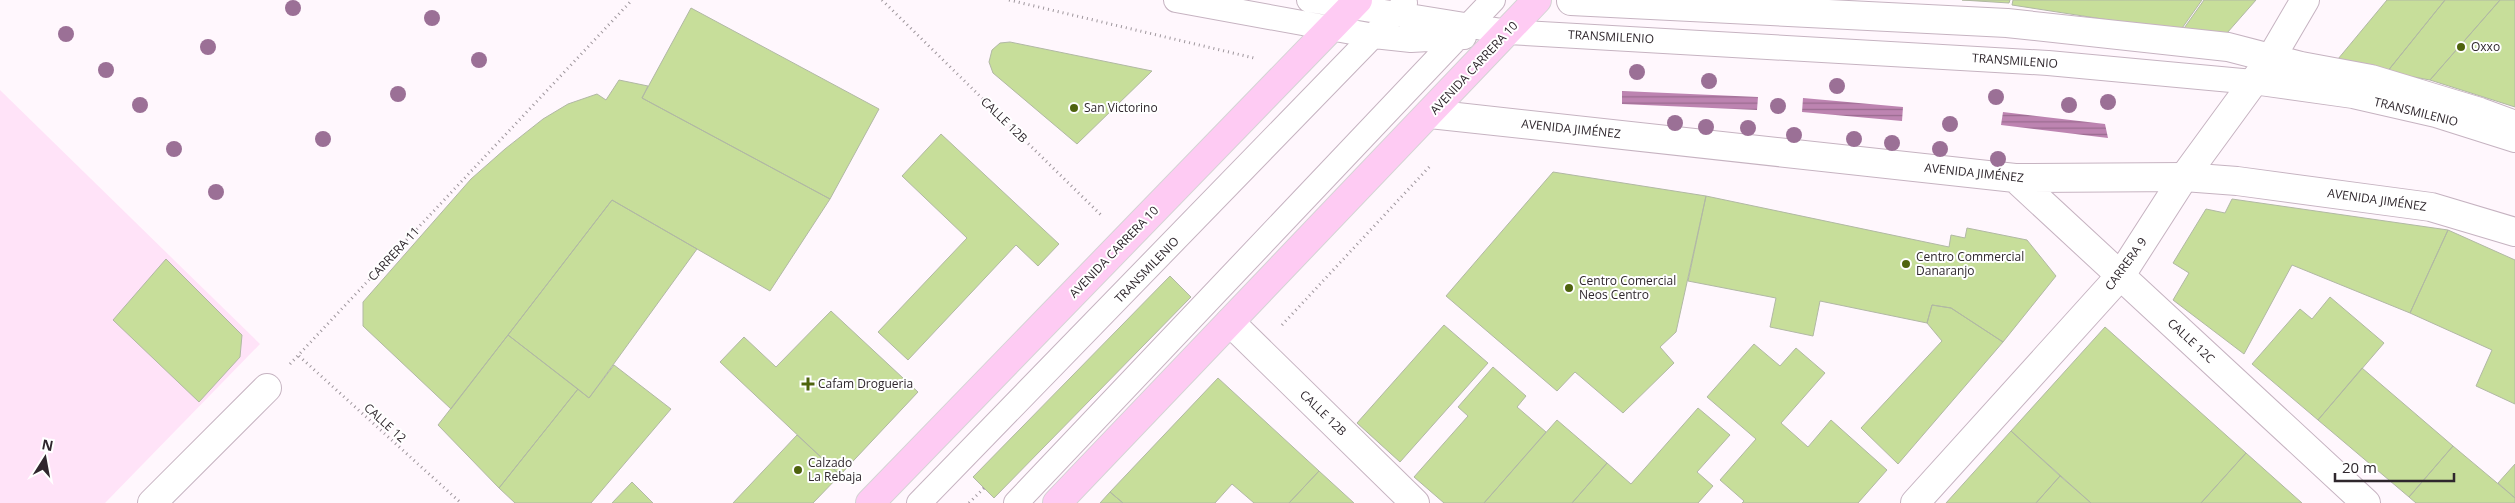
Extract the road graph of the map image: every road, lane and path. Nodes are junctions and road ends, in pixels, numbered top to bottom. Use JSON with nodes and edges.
{"nodes":[{"id":1,"x":632,"y":0,"type":"edge"},
{"id":2,"x":882,"y":0,"type":"edge"},
{"id":3,"x":1009,"y":0,"type":"edge"},
{"id":4,"x":1176,"y":0,"type":"edge"},
{"id":5,"x":1309,"y":0,"type":"edge"},
{"id":6,"x":1492,"y":0,"type":"edge"},
{"id":7,"x":1537,"y":0,"type":"edge"},
{"id":8,"x":2305,"y":0,"type":"edge"},
{"id":9,"x":1571,"y":1,"type":"dead end"},
{"id":10,"x":1355,"y":3,"type":"edge"},
{"id":11,"x":1402,"y":6,"type":"edge"},
{"id":12,"x":1332,"y":28,"type":"junction"},
{"id":13,"x":1463,"y":31,"type":"junction"},
{"id":14,"x":1508,"y":32,"type":"junction"},
{"id":15,"x":1374,"y":36,"type":"junction"},
{"id":16,"x":1254,"y":58,"type":"dead end"},
{"id":17,"x":2271,"y":58,"type":"junction"},
{"id":18,"x":2253,"y":82,"type":"junction"},
{"id":19,"x":1430,"y":114,"type":"junction"},
{"id":20,"x":2515,"y":125,"type":"edge"},
{"id":21,"x":2515,"y":140,"type":"edge"},
{"id":22,"x":2184,"y":177,"type":"junction"},
{"id":23,"x":2015,"y":178,"type":"junction"},
{"id":24,"x":2515,"y":232,"type":"edge"},
{"id":25,"x":1126,"y":239,"type":"junction"},
{"id":26,"x":2121,"y":276,"type":"junction"},
{"id":27,"x":1230,"y":322,"type":"junction"},
{"id":28,"x":299,"y":356,"type":"junction"},
{"id":29,"x":267,"y":388,"type":"joint"},
{"id":30,"x":984,"y":488,"type":"dead end"},
{"id":31,"x":152,"y":503,"type":"edge"},
{"id":32,"x":460,"y":503,"type":"edge"},
{"id":33,"x":870,"y":503,"type":"edge"},
{"id":34,"x":920,"y":503,"type":"edge"},
{"id":35,"x":969,"y":503,"type":"edge"},
{"id":36,"x":1016,"y":503,"type":"edge"},
{"id":37,"x":1057,"y":503,"type":"edge"},
{"id":38,"x":1415,"y":503,"type":"edge"},
{"id":39,"x":1915,"y":503,"type":"edge"},
{"id":40,"x":2366,"y":503,"type":"edge"}],
"edges":[{"from":1,"to":28,"type":"path","name":"CARRERA 11"},
{"from":2,"to":25,"type":"path","name":"CALLE 12B"},
{"from":3,"to":16,"type":"path"},
{"from":4,"to":12,"type":"lane","name":"TRANSMILENIO"},
{"from":5,"to":10,"type":"lane","name":"TRANSMILENIO"},
{"from":6,"to":13,"type":"lane"},
{"from":7,"to":14,"type":"main road","name":"AVENIDA CARRERA 10"},
{"from":8,"to":17,"type":"street","name":"CARRERA 9"},
{"from":9,"to":17,"type":"street"},
{"from":10,"to":11,"type":"lane","name":"TRANSMILENIO"},
{"from":10,"to":12,"type":"main road","name":"AVENIDA CARRERA 10"},
{"from":11,"to":13,"type":"lane","name":"TRANSMILENIO"},
{"from":11,"to":15,"type":"lane","name":"TRANSMILENIO"},
{"from":12,"to":15,"type":"lane","name":"TRANSMILENIO"},
{"from":12,"to":25,"type":"main road","name":"AVENIDA CARRERA 10"},
{"from":13,"to":14,"type":"lane","name":"TRANSMILENIO"},
{"from":13,"to":15,"type":"lane","name":"TRANSMILENIO"},
{"from":13,"to":36,"type":"lane"},
{"from":14,"to":18,"type":"lane","name":"TRANSMILENIO"},
{"from":14,"to":19,"type":"main road","name":"AVENIDA CARRERA 10"},
{"from":15,"to":34,"type":"lane","name":"TRANSMILENIO"},
{"from":17,"to":18,"type":"street","name":"CARRERA 9"},
{"from":17,"to":20,"type":"street"},
{"from":18,"to":21,"type":"lane","name":"TRANSMILENIO"},
{"from":18,"to":22,"type":"street","name":"CARRERA 9"},
{"from":19,"to":23,"type":"street","name":"AVENIDA JIMÉNEZ"},
{"from":19,"to":27,"type":"main road","name":"AVENIDA CARRERA 10"},
{"from":22,"to":23,"type":"street","name":"AVENIDA JIMÉNEZ"},
{"from":22,"to":24,"type":"street","name":"AVENIDA JIMÉNEZ"},
{"from":22,"to":26,"type":"street","name":"CARRERA 9"},
{"from":23,"to":26,"type":"street","name":"CALLE 12C"},
{"from":25,"to":33,"type":"main road","name":"AVENIDA CARRERA 10"},
{"from":26,"to":39,"type":"street","name":"CARRERA 9"},
{"from":26,"to":40,"type":"street","name":"CALLE 12C"},
{"from":27,"to":37,"type":"main road","name":"AVENIDA CARRERA 10"},
{"from":27,"to":38,"type":"street","name":"CALLE 12B"},
{"from":28,"to":29,"type":"path","name":"CARRERA 11"},
{"from":28,"to":32,"type":"path","name":"CALLE 12"},
{"from":29,"to":31,"type":"street"},
{"from":30,"to":35,"type":"path"}]}
